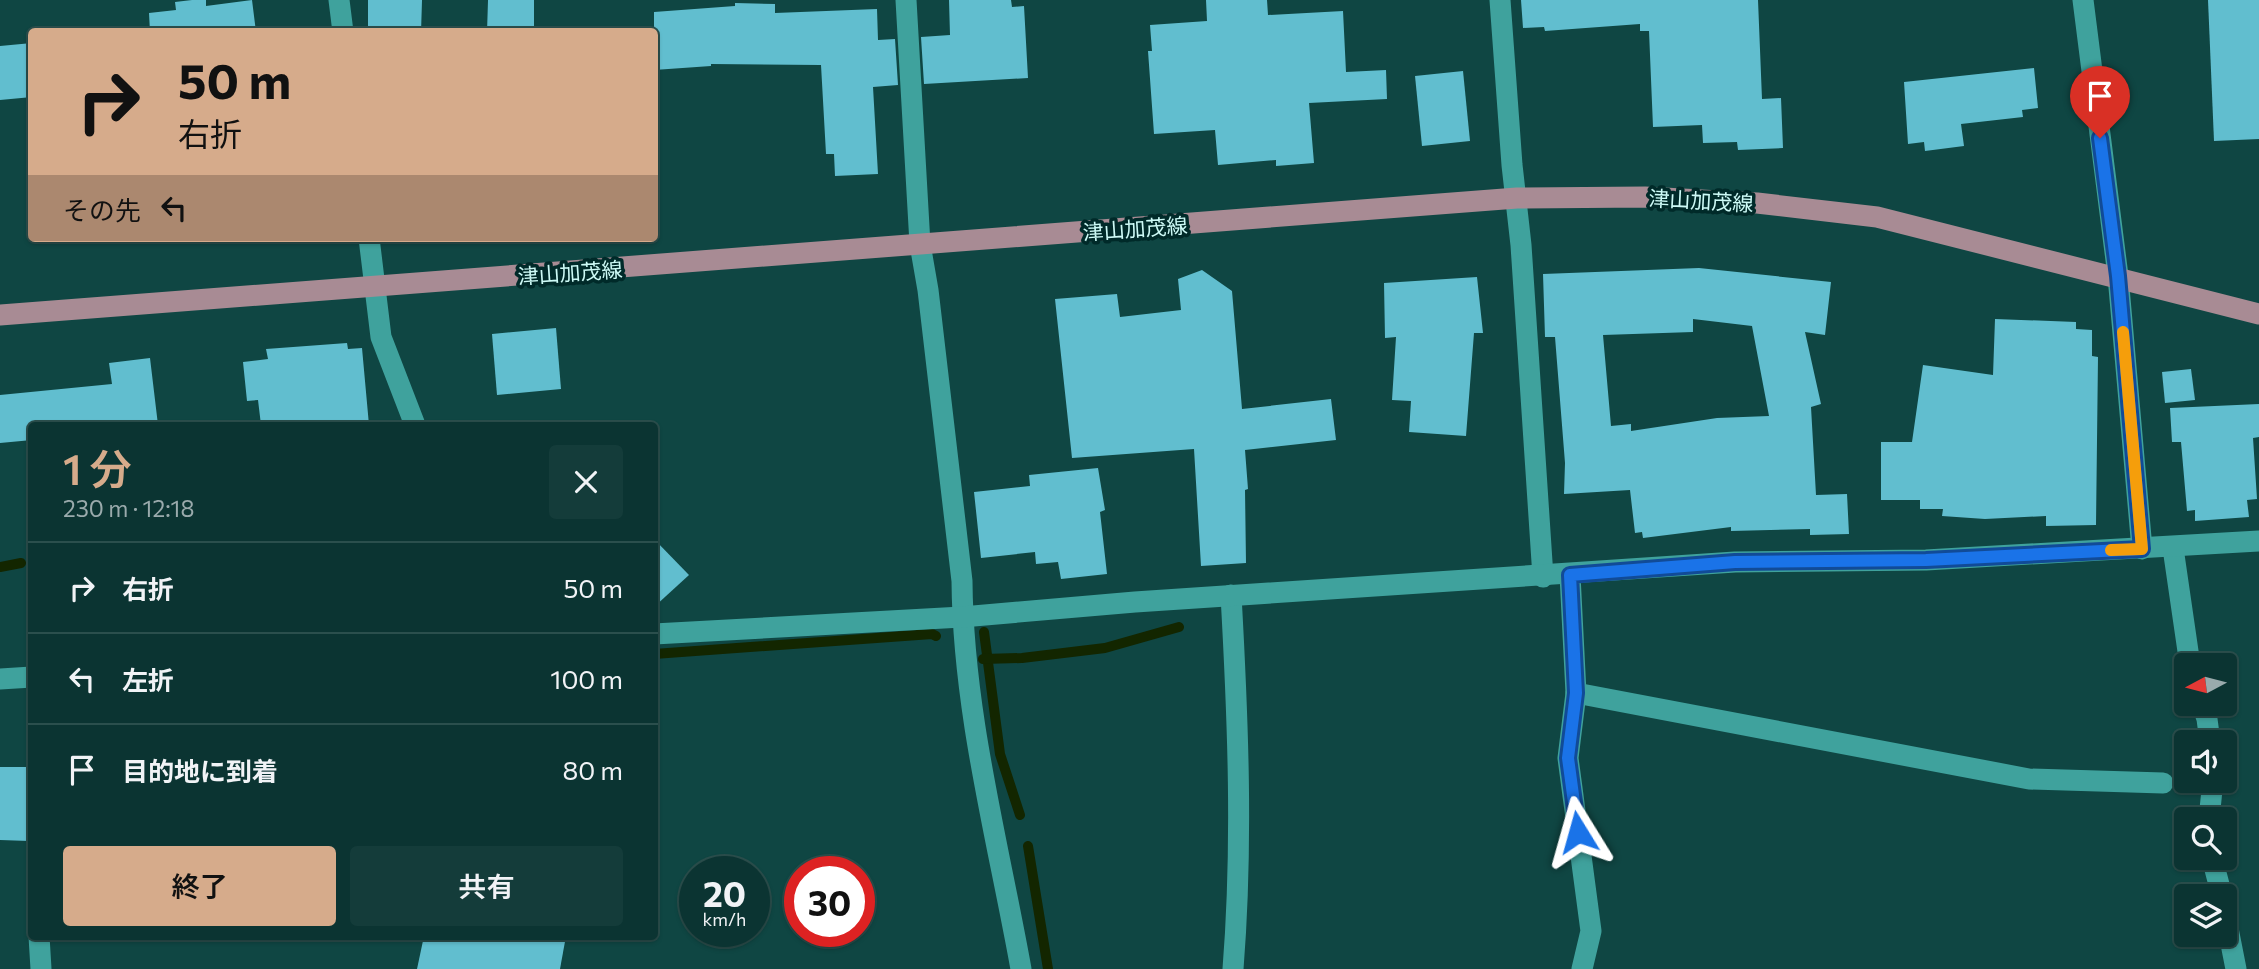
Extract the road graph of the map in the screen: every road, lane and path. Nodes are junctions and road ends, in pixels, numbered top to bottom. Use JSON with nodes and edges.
{"nodes":[{"id":1,"x":339,"y":0,"type":"edge"},
{"id":2,"x":906,"y":0,"type":"edge"},
{"id":3,"x":1500,"y":0,"type":"edge"},
{"id":4,"x":2083,"y":0,"type":"edge"},
{"id":5,"x":342,"y":28,"type":"edge"},
{"id":6,"x":1517,"y":198,"type":"junction"},
{"id":7,"x":369,"y":242,"type":"edge"},
{"id":8,"x":920,"y":244,"type":"junction"},
{"id":9,"x":2118,"y":276,"type":"junction"},
{"id":10,"x":375,"y":287,"type":"junction"},
{"id":11,"x":2259,"y":314,"type":"edge"},
{"id":12,"x":0,"y":315,"type":"edge"},
{"id":13,"x":414,"y":422,"type":"edge"},
{"id":14,"x":2259,"y":541,"type":"edge"},
{"id":15,"x":2173,"y":548,"type":"junction"},
{"id":16,"x":2142,"y":549,"type":"junction"},
{"id":17,"x":1570,"y":575,"type":"junction"},
{"id":18,"x":1543,"y":577,"type":"junction"},
{"id":19,"x":1231,"y":595,"type":"junction"},
{"id":20,"x":962,"y":617,"type":"junction"},
{"id":21,"x":658,"y":634,"type":"edge"},
{"id":22,"x":2188,"y":653,"type":"edge"},
{"id":23,"x":28,"y":677,"type":"edge"},
{"id":24,"x":0,"y":679,"type":"edge"},
{"id":25,"x":1576,"y":693,"type":"junction"},
{"id":26,"x":2163,"y":783,"type":"dead end"},
{"id":27,"x":39,"y":940,"type":"edge"},
{"id":28,"x":2227,"y":947,"type":"edge"},
{"id":29,"x":2229,"y":967,"type":"edge"},
{"id":30,"x":41,"y":969,"type":"edge"},
{"id":31,"x":1021,"y":969,"type":"edge"},
{"id":32,"x":1233,"y":969,"type":"edge"},
{"id":33,"x":1582,"y":969,"type":"edge"}],
"edges":[{"from":1,"to":5,"type":"street"},
{"from":2,"to":8,"type":"street"},
{"from":3,"to":6,"type":"street"},
{"from":4,"to":9,"type":"street"},
{"from":6,"to":8,"type":"main road","name":"津山加茂線"},
{"from":6,"to":9,"type":"main road","name":"津山加茂線"},
{"from":6,"to":18,"type":"street"},
{"from":7,"to":10,"type":"street"},
{"from":8,"to":10,"type":"main road","name":"津山加茂線"},
{"from":8,"to":20,"type":"street"},
{"from":9,"to":11,"type":"main road","name":"津山加茂線"},
{"from":9,"to":16,"type":"street"},
{"from":10,"to":12,"type":"main road","name":"津山加茂線"},
{"from":10,"to":13,"type":"street"},
{"from":14,"to":15,"type":"street"},
{"from":15,"to":16,"type":"street"},
{"from":15,"to":22,"type":"street"},
{"from":16,"to":17,"type":"street"},
{"from":17,"to":18,"type":"street"},
{"from":17,"to":25,"type":"street"},
{"from":18,"to":19,"type":"street"},
{"from":19,"to":20,"type":"street"},
{"from":19,"to":32,"type":"street"},
{"from":20,"to":21,"type":"street"},
{"from":20,"to":31,"type":"street"},
{"from":23,"to":24,"type":"street"},
{"from":25,"to":26,"type":"street"},
{"from":25,"to":33,"type":"street"},
{"from":27,"to":30,"type":"street"},
{"from":28,"to":29,"type":"street"}]}
